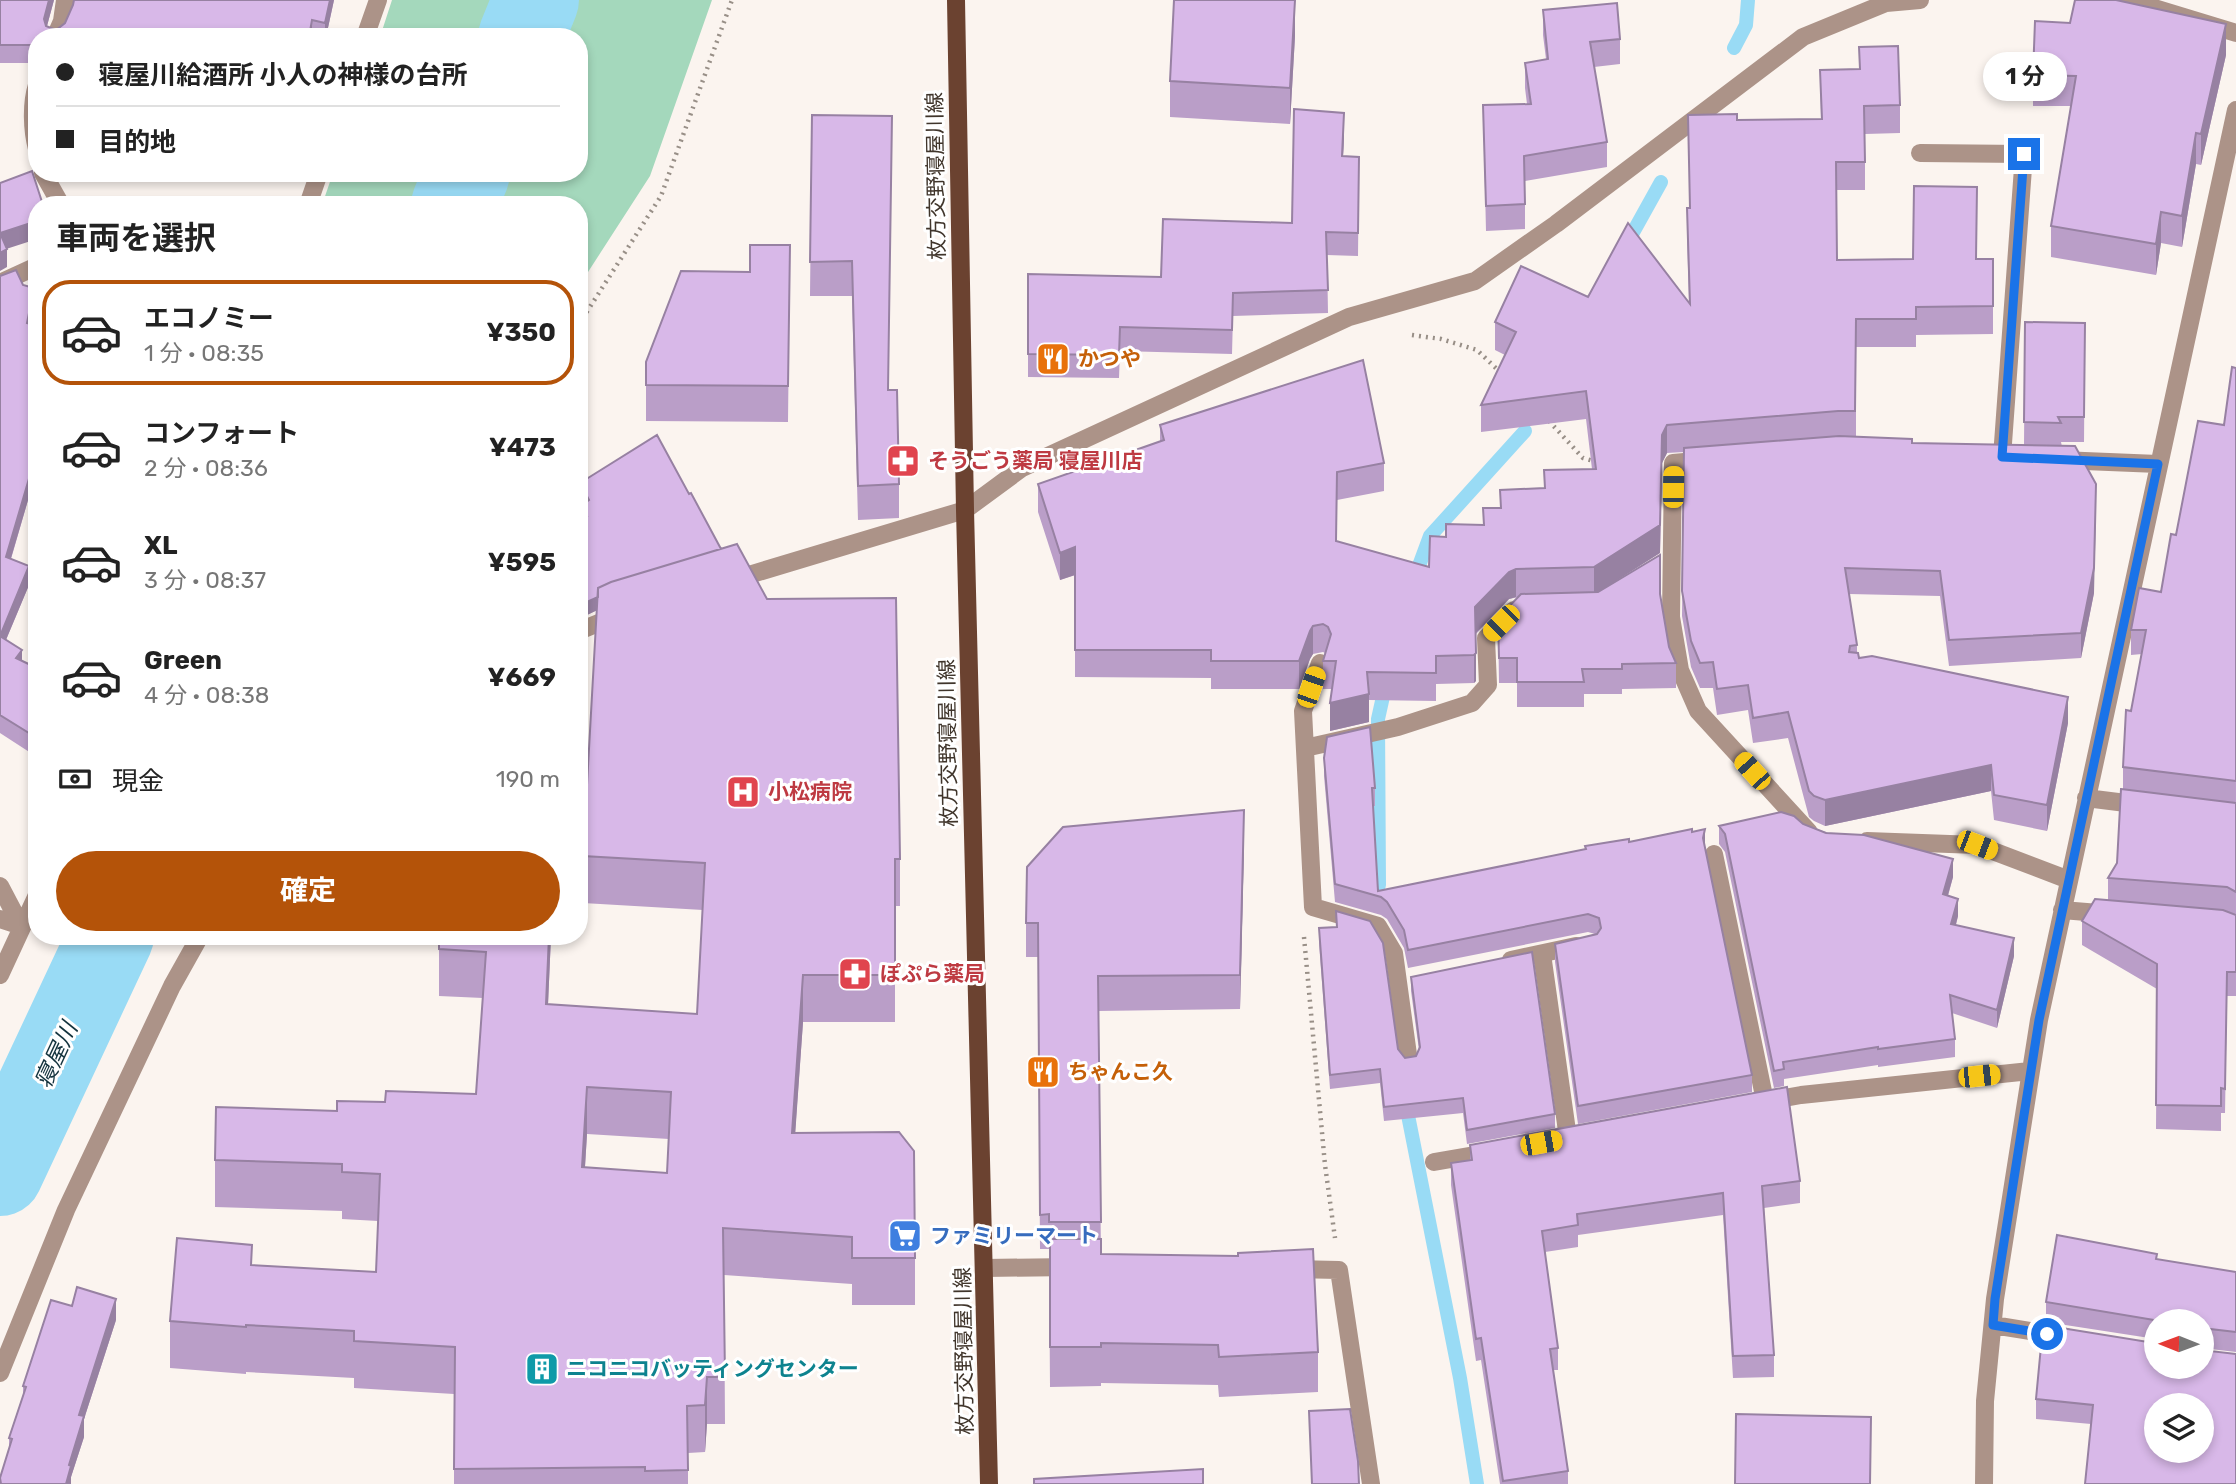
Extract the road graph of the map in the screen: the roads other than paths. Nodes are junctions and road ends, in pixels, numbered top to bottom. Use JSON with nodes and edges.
{"nodes":[{"id":1,"x":378,"y":0,"type":"edge"},
{"id":2,"x":956,"y":0,"type":"edge"},
{"id":3,"x":1920,"y":0,"type":"edge"},
{"id":4,"x":2128,"y":0,"type":"edge"},
{"id":5,"x":69,"y":1,"type":"edge"},
{"id":6,"x":59,"y":28,"type":"edge"},
{"id":7,"x":368,"y":28,"type":"edge"},
{"id":8,"x":2236,"y":33,"type":"edge"},
{"id":9,"x":2236,"y":110,"type":"edge"},
{"id":10,"x":1920,"y":153,"type":"dead end"},
{"id":11,"x":28,"y":270,"type":"edge"},
{"id":12,"x":0,"y":283,"type":"edge"},
{"id":13,"x":2002,"y":457,"type":"edge"},
{"id":14,"x":1728,"y":458,"type":"edge"},
{"id":15,"x":2041,"y":459,"type":"edge"},
{"id":16,"x":2158,"y":464,"type":"junction"},
{"id":17,"x":965,"y":510,"type":"junction"},
{"id":18,"x":1672,"y":559,"type":"junction"},
{"id":19,"x":1650,"y":572,"type":"edge"},
{"id":20,"x":713,"y":586,"type":"edge"},
{"id":21,"x":1530,"y":608,"type":"edge"},
{"id":22,"x":633,"y":610,"type":"edge"},
{"id":23,"x":588,"y":627,"type":"edge"},
{"id":24,"x":1320,"y":663,"type":"dead end"},
{"id":25,"x":1305,"y":748,"type":"junction"},
{"id":26,"x":2086,"y":798,"type":"junction"},
{"id":27,"x":2154,"y":807,"type":"edge"},
{"id":28,"x":1714,"y":854,"type":"dead end"},
{"id":29,"x":2069,"y":880,"type":"junction"},
{"id":30,"x":0,"y":886,"type":"edge"},
{"id":31,"x":2062,"y":910,"type":"junction"},
{"id":32,"x":28,"y":912,"type":"edge"},
{"id":33,"x":2130,"y":916,"type":"edge"},
{"id":34,"x":0,"y":919,"type":"edge"},
{"id":35,"x":21,"y":926,"type":"junction"},
{"id":36,"x":1590,"y":943,"type":"edge"},
{"id":37,"x":195,"y":945,"type":"edge"},
{"id":38,"x":1542,"y":954,"type":"junction"},
{"id":39,"x":1489,"y":964,"type":"edge"},
{"id":40,"x":0,"y":975,"type":"edge"},
{"id":41,"x":1409,"y":1062,"type":"edge"},
{"id":42,"x":2030,"y":1071,"type":"junction"},
{"id":43,"x":1568,"y":1138,"type":"edge"},
{"id":44,"x":1514,"y":1148,"type":"edge"},
{"id":45,"x":1434,"y":1162,"type":"dead end"},
{"id":46,"x":1089,"y":1267,"type":"edge"},
{"id":47,"x":985,"y":1268,"type":"junction"},
{"id":48,"x":1273,"y":1269,"type":"edge"},
{"id":49,"x":1993,"y":1325,"type":"junction"},
{"id":50,"x":2088,"y":1340,"type":"edge"},
{"id":51,"x":0,"y":1373,"type":"edge"},
{"id":52,"x":989,"y":1484,"type":"edge"},
{"id":53,"x":1371,"y":1484,"type":"edge"},
{"id":54,"x":1984,"y":1484,"type":"edge"}],
"edges":[{"from":1,"to":7,"type":"street"},
{"from":2,"to":17,"type":"main road","name":"枚方交野寝屋川線"},
{"from":3,"to":17,"type":"street"},
{"from":4,"to":8,"type":"street"},
{"from":5,"to":6,"type":"street"},
{"from":9,"to":16,"type":"street"},
{"from":10,"to":13,"type":"street"},
{"from":11,"to":12,"type":"street"},
{"from":14,"to":18,"type":"street"},
{"from":15,"to":16,"type":"street"},
{"from":16,"to":26,"type":"street"},
{"from":17,"to":20,"type":"street"},
{"from":17,"to":47,"type":"main road","name":"枚方交野寝屋川線"},
{"from":18,"to":19,"type":"street"},
{"from":18,"to":29,"type":"street"},
{"from":21,"to":25,"type":"street"},
{"from":22,"to":23,"type":"street"},
{"from":24,"to":25,"type":"street"},
{"from":25,"to":41,"type":"street"},
{"from":26,"to":27,"type":"street"},
{"from":26,"to":29,"type":"street"},
{"from":28,"to":42,"type":"street"},
{"from":29,"to":31,"type":"street"},
{"from":30,"to":35,"type":"street"},
{"from":31,"to":33,"type":"street"},
{"from":31,"to":42,"type":"street"},
{"from":32,"to":35,"type":"street"},
{"from":34,"to":35,"type":"street"},
{"from":35,"to":40,"type":"street"},
{"from":36,"to":38,"type":"street"},
{"from":37,"to":51,"type":"street"},
{"from":38,"to":39,"type":"street"},
{"from":38,"to":43,"type":"street"},
{"from":42,"to":49,"type":"street"},
{"from":44,"to":45,"type":"street"},
{"from":46,"to":47,"type":"street"},
{"from":47,"to":52,"type":"main road","name":"枚方交野寝屋川線"},
{"from":48,"to":53,"type":"street"},
{"from":49,"to":50,"type":"street"},
{"from":49,"to":54,"type":"street"}]}
